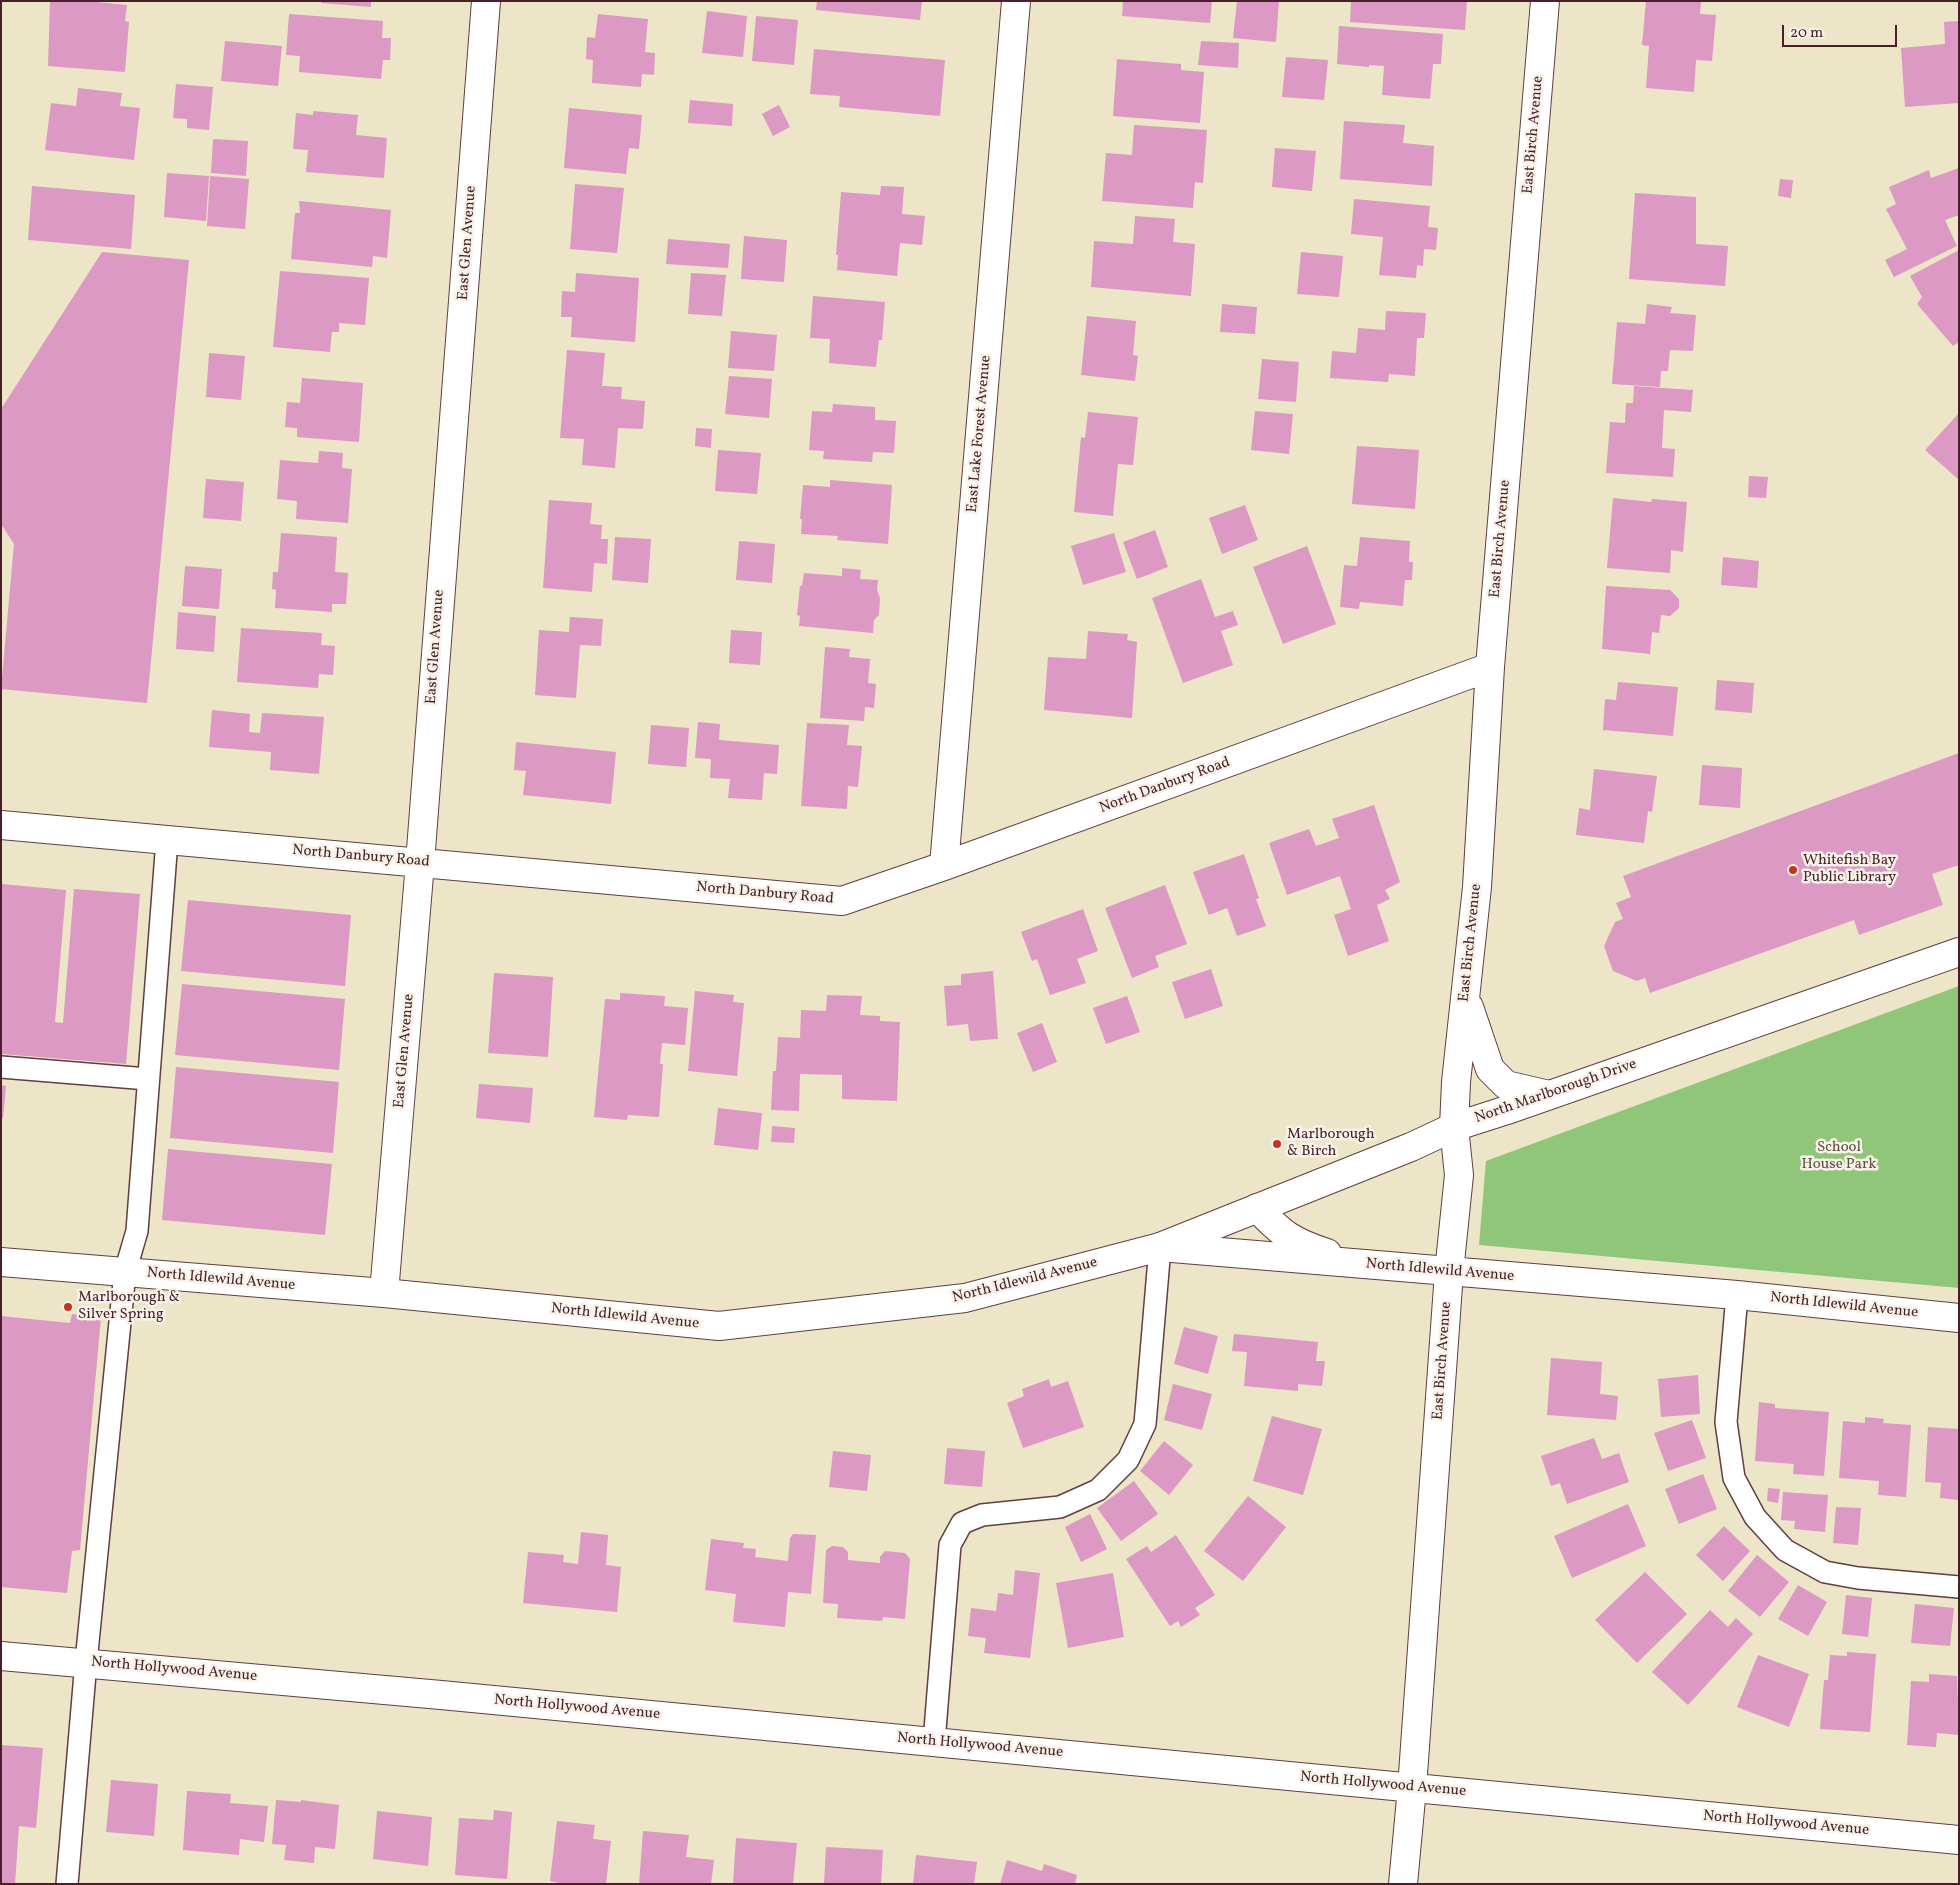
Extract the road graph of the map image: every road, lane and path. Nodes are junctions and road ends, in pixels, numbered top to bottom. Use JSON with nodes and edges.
{"nodes":[{"id":1,"x":486,"y":1,"type":"edge"},
{"id":2,"x":1016,"y":1,"type":"edge"},
{"id":3,"x":1545,"y":1,"type":"edge"},
{"id":4,"x":1490,"y":667,"type":"junction"},
{"id":5,"x":1,"y":825,"type":"edge"},
{"id":6,"x":167,"y":840,"type":"junction"},
{"id":7,"x":420,"y":863,"type":"junction"},
{"id":8,"x":944,"y":866,"type":"junction"},
{"id":9,"x":1959,"y":952,"type":"edge"},
{"id":10,"x":1466,"y":998,"type":"junction"},
{"id":11,"x":1,"y":1067,"type":"edge"},
{"id":12,"x":148,"y":1079,"type":"junction"},
{"id":13,"x":1548,"y":1096,"type":"junction"},
{"id":14,"x":1454,"y":1127,"type":"junction"},
{"id":15,"x":1257,"y":1208,"type":"junction"},
{"id":16,"x":1160,"y":1247,"type":"junction"},
{"id":17,"x":1,"y":1262,"type":"edge"},
{"id":18,"x":1367,"y":1265,"type":"junction"},
{"id":19,"x":124,"y":1272,"type":"junction"},
{"id":20,"x":1449,"y":1272,"type":"junction"},
{"id":21,"x":384,"y":1293,"type":"junction"},
{"id":22,"x":1737,"y":1295,"type":"junction"},
{"id":23,"x":1959,"y":1318,"type":"edge"},
{"id":24,"x":1959,"y":1587,"type":"edge"},
{"id":25,"x":1,"y":1656,"type":"edge"},
{"id":26,"x":86,"y":1662,"type":"junction"},
{"id":27,"x":934,"y":1742,"type":"junction"},
{"id":28,"x":1412,"y":1788,"type":"junction"},
{"id":29,"x":1959,"y":1840,"type":"edge"},
{"id":30,"x":67,"y":1884,"type":"edge"},
{"id":31,"x":1403,"y":1884,"type":"edge"}],
"edges":[{"from":1,"to":7,"type":"street","name":"East Glen Avenue"},
{"from":2,"to":8,"type":"street","name":"East Lake Forest Avenue"},
{"from":3,"to":4,"type":"street","name":"East Birch Avenue"},
{"from":4,"to":8,"type":"street","name":"North Danbury Road"},
{"from":4,"to":10,"type":"street","name":"East Birch Avenue"},
{"from":5,"to":6,"type":"street","name":"North Danbury Road"},
{"from":6,"to":7,"type":"street","name":"North Danbury Road"},
{"from":6,"to":12,"type":"lane"},
{"from":7,"to":8,"type":"street","name":"North Danbury Road"},
{"from":7,"to":21,"type":"street","name":"East Glen Avenue"},
{"from":9,"to":13,"type":"street","name":"North Marlborough Drive"},
{"from":10,"to":13,"type":"street"},
{"from":10,"to":14,"type":"street","name":"East Birch Avenue"},
{"from":11,"to":12,"type":"lane"},
{"from":12,"to":19,"type":"lane"},
{"from":13,"to":14,"type":"street","name":"North Marlborough Drive"},
{"from":14,"to":15,"type":"street","name":"North Marlborough Drive"},
{"from":14,"to":20,"type":"street","name":"East Birch Avenue"},
{"from":15,"to":16,"type":"street","name":"North Marlborough Drive"},
{"from":15,"to":18,"type":"street"},
{"from":16,"to":18,"type":"street","name":"North Idlewild Avenue"},
{"from":16,"to":21,"type":"street","name":"North Idlewild Avenue"},
{"from":16,"to":27,"type":"lane"},
{"from":17,"to":19,"type":"street","name":"North Idlewild Avenue"},
{"from":18,"to":20,"type":"street","name":"North Idlewild Avenue"},
{"from":19,"to":21,"type":"street","name":"North Idlewild Avenue"},
{"from":19,"to":26,"type":"lane"},
{"from":20,"to":22,"type":"street","name":"North Idlewild Avenue"},
{"from":20,"to":28,"type":"street","name":"East Birch Avenue"},
{"from":22,"to":23,"type":"street","name":"North Idlewild Avenue"},
{"from":22,"to":24,"type":"lane"},
{"from":25,"to":26,"type":"street","name":"North Hollywood Avenue"},
{"from":26,"to":27,"type":"street","name":"North Hollywood Avenue"},
{"from":26,"to":30,"type":"lane"},
{"from":27,"to":28,"type":"street","name":"North Hollywood Avenue"},
{"from":28,"to":29,"type":"street","name":"North Hollywood Avenue"},
{"from":28,"to":31,"type":"street","name":"East Birch Avenue"}]}
